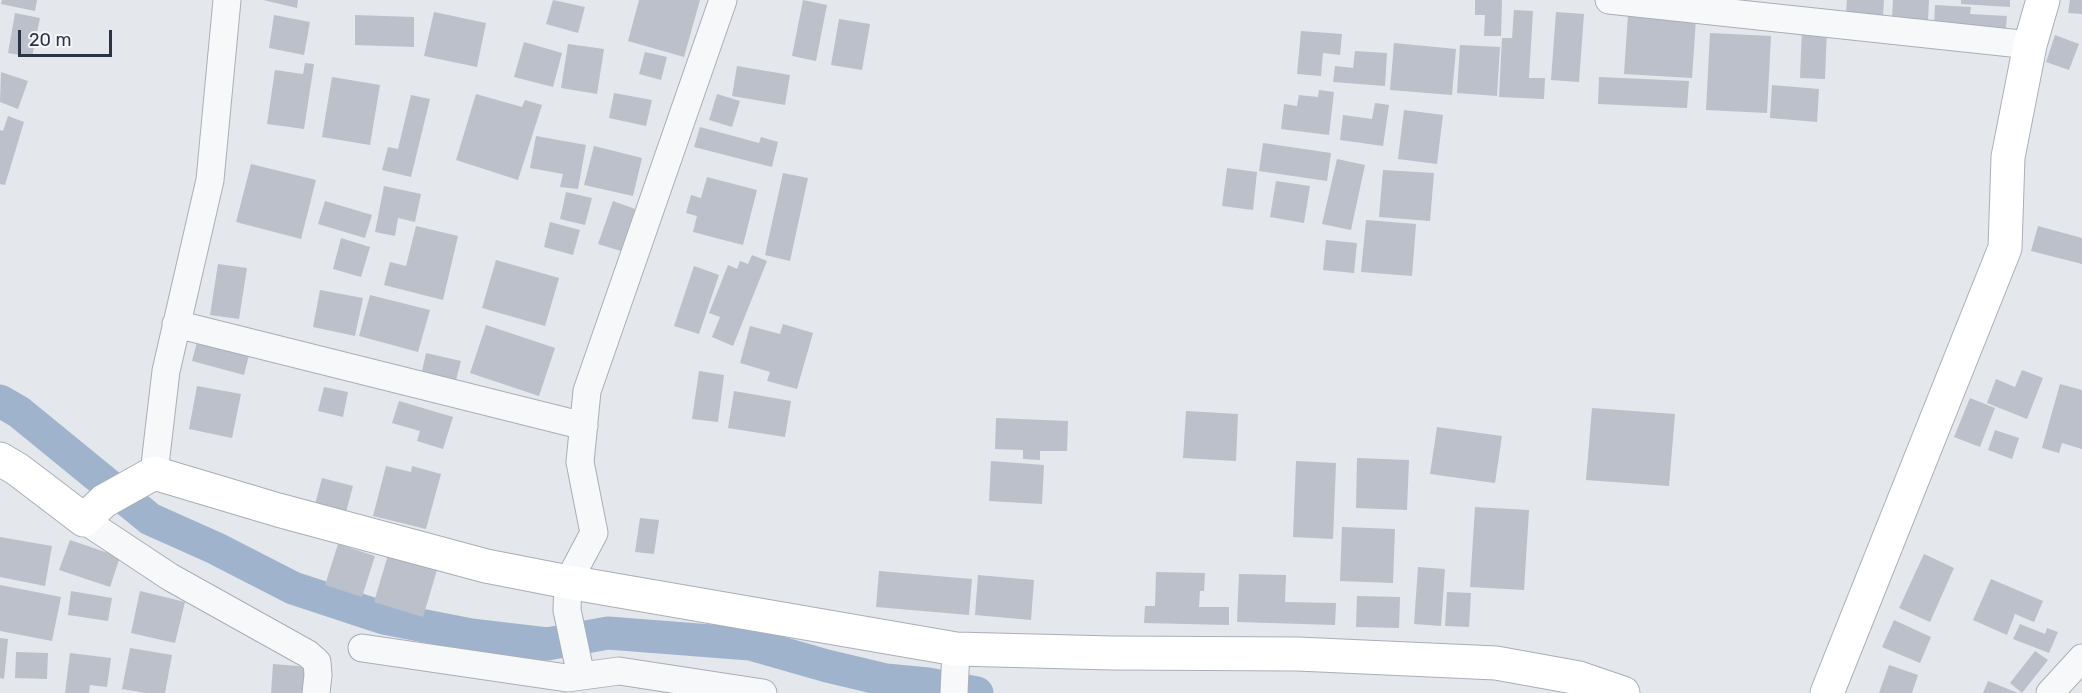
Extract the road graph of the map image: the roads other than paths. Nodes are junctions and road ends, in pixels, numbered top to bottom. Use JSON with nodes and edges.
{"nodes":[{"id":1,"x":227,"y":0,"type":"edge"},
{"id":2,"x":723,"y":0,"type":"edge"},
{"id":3,"x":1609,"y":0,"type":"edge"},
{"id":4,"x":2043,"y":0,"type":"edge"},
{"id":5,"x":2030,"y":45,"type":"junction"},
{"id":6,"x":176,"y":324,"type":"junction"},
{"id":7,"x":584,"y":426,"type":"junction"},
{"id":8,"x":0,"y":459,"type":"edge"},
{"id":9,"x":146,"y":478,"type":"junction"},
{"id":10,"x":94,"y":510,"type":"junction"},
{"id":11,"x":568,"y":596,"type":"junction"},
{"id":12,"x":362,"y":648,"type":"dead end"},
{"id":13,"x":2082,"y":658,"type":"edge"},
{"id":14,"x":579,"y":669,"type":"junction"},
{"id":15,"x":955,"y":673,"type":"edge"},
{"id":16,"x":316,"y":693,"type":"edge"},
{"id":17,"x":763,"y":693,"type":"edge"},
{"id":18,"x":1623,"y":693,"type":"edge"},
{"id":19,"x":1827,"y":693,"type":"edge"},
{"id":20,"x":2050,"y":693,"type":"edge"}],
"edges":[{"from":1,"to":6,"type":"street"},
{"from":2,"to":7,"type":"street"},
{"from":3,"to":5,"type":"street"},
{"from":4,"to":5,"type":"main road"},
{"from":5,"to":19,"type":"main road"},
{"from":6,"to":7,"type":"street"},
{"from":6,"to":9,"type":"street"},
{"from":7,"to":11,"type":"street"},
{"from":8,"to":10,"type":"main road"},
{"from":9,"to":10,"type":"main road"},
{"from":9,"to":11,"type":"main road"},
{"from":10,"to":16,"type":"street"},
{"from":11,"to":14,"type":"street"},
{"from":11,"to":15,"type":"main road"},
{"from":12,"to":14,"type":"street"},
{"from":13,"to":20,"type":"street"},
{"from":14,"to":17,"type":"street"},
{"from":15,"to":18,"type":"main road"}]}
